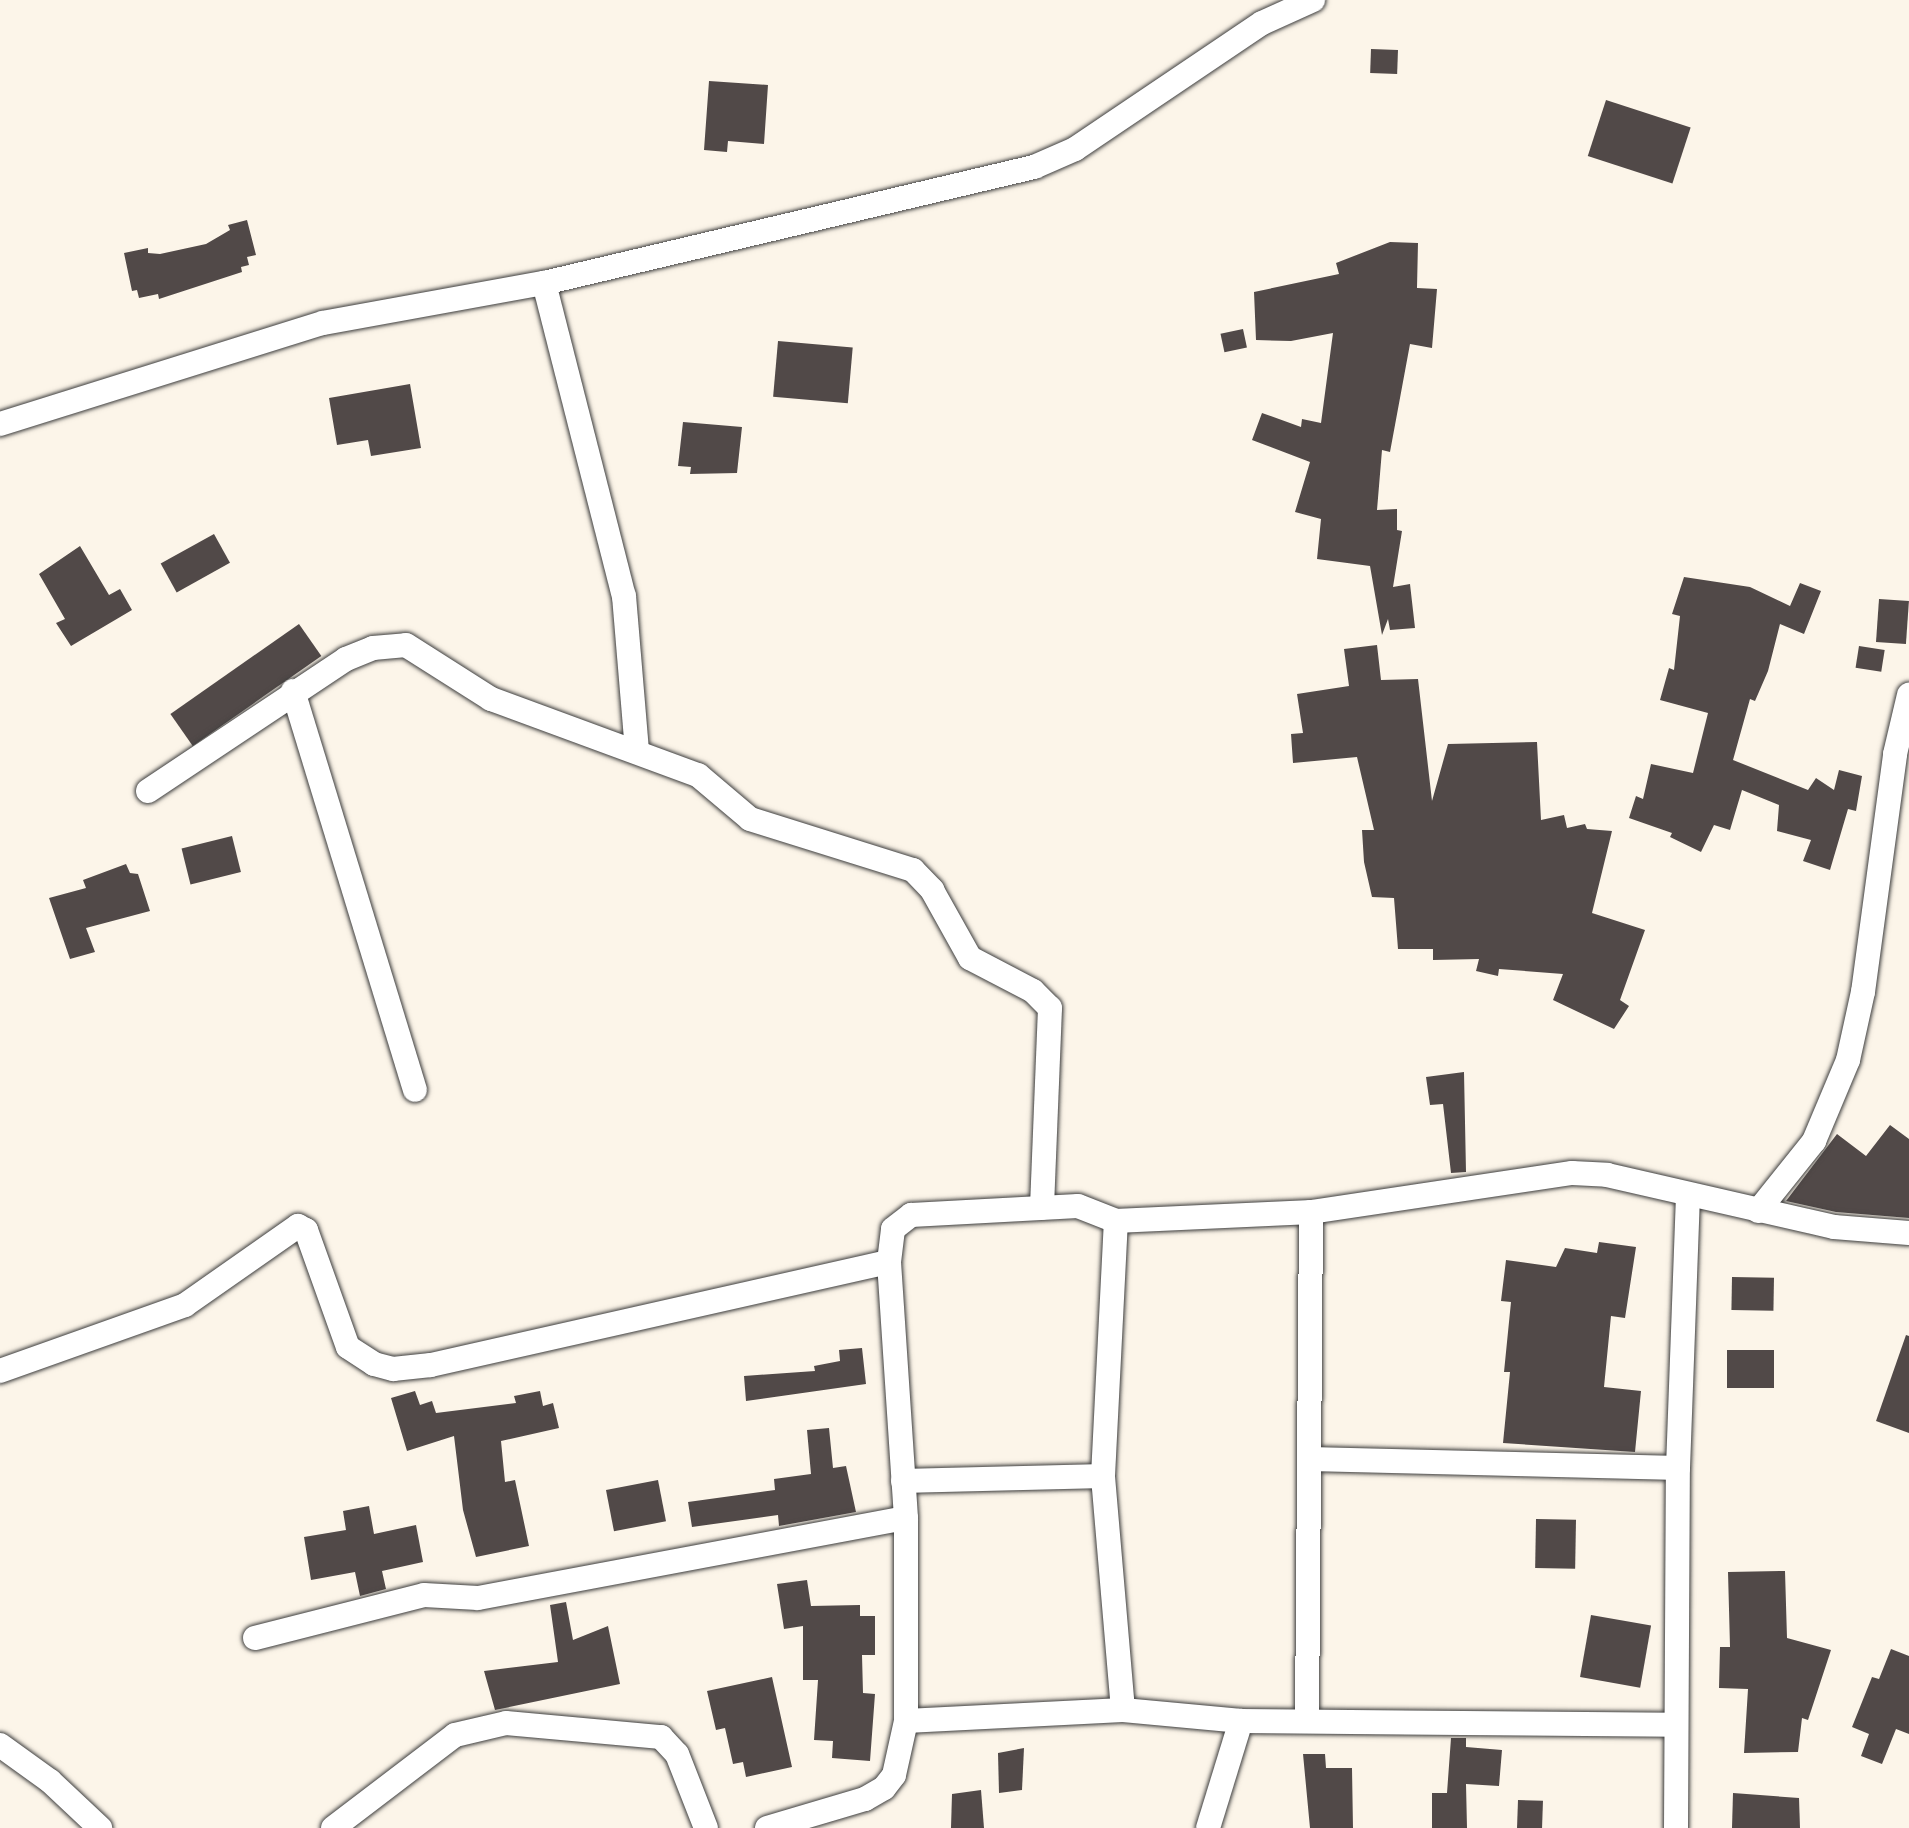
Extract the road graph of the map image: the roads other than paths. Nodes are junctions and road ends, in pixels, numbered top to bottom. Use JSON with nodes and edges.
{"nodes":[{"id":1,"x":1313,"y":0,"type":"edge"},
{"id":2,"x":544,"y":283,"type":"junction"},
{"id":3,"x":0,"y":424,"type":"edge"},
{"id":4,"x":293,"y":691,"type":"junction"},
{"id":5,"x":1909,"y":695,"type":"edge"},
{"id":6,"x":637,"y":750,"type":"junction"},
{"id":7,"x":148,"y":791,"type":"dead end"},
{"id":8,"x":415,"y":1090,"type":"dead end"},
{"id":9,"x":1688,"y":1197,"type":"junction"},
{"id":10,"x":1042,"y":1208,"type":"junction"},
{"id":11,"x":1758,"y":1211,"type":"junction"},
{"id":12,"x":1311,"y":1212,"type":"junction"},
{"id":13,"x":1116,"y":1221,"type":"junction"},
{"id":14,"x":1909,"y":1233,"type":"edge"},
{"id":15,"x":889,"y":1262,"type":"junction"},
{"id":16,"x":0,"y":1371,"type":"edge"},
{"id":17,"x":1311,"y":1459,"type":"junction"},
{"id":18,"x":1678,"y":1468,"type":"junction"},
{"id":19,"x":1103,"y":1476,"type":"junction"},
{"id":20,"x":903,"y":1481,"type":"junction"},
{"id":21,"x":906,"y":1518,"type":"junction"},
{"id":22,"x":255,"y":1638,"type":"dead end"},
{"id":23,"x":1123,"y":1710,"type":"junction"},
{"id":24,"x":1307,"y":1718,"type":"junction"},
{"id":25,"x":906,"y":1721,"type":"junction"},
{"id":26,"x":1241,"y":1721,"type":"junction"},
{"id":27,"x":1676,"y":1725,"type":"junction"},
{"id":28,"x":0,"y":1745,"type":"edge"},
{"id":29,"x":100,"y":1828,"type":"edge"},
{"id":30,"x":333,"y":1828,"type":"edge"},
{"id":31,"x":706,"y":1828,"type":"edge"},
{"id":32,"x":767,"y":1828,"type":"edge"},
{"id":33,"x":1208,"y":1828,"type":"edge"},
{"id":34,"x":1676,"y":1828,"type":"edge"}],
"edges":[{"from":1,"to":2,"type":"street"},
{"from":2,"to":3,"type":"street"},
{"from":2,"to":6,"type":"street"},
{"from":4,"to":6,"type":"street"},
{"from":4,"to":7,"type":"street"},
{"from":4,"to":8,"type":"street"},
{"from":5,"to":11,"type":"street"},
{"from":6,"to":10,"type":"street"},
{"from":9,"to":11,"type":"street"},
{"from":9,"to":12,"type":"street"},
{"from":9,"to":18,"type":"street"},
{"from":10,"to":13,"type":"street"},
{"from":10,"to":15,"type":"street"},
{"from":11,"to":14,"type":"street"},
{"from":12,"to":13,"type":"street"},
{"from":12,"to":17,"type":"street"},
{"from":13,"to":19,"type":"street"},
{"from":15,"to":16,"type":"street"},
{"from":15,"to":20,"type":"street"},
{"from":17,"to":18,"type":"street"},
{"from":17,"to":24,"type":"street"},
{"from":18,"to":27,"type":"street"},
{"from":19,"to":20,"type":"street"},
{"from":19,"to":23,"type":"street"},
{"from":20,"to":21,"type":"street"},
{"from":21,"to":22,"type":"street"},
{"from":21,"to":25,"type":"street"},
{"from":23,"to":25,"type":"street"},
{"from":23,"to":26,"type":"street"},
{"from":24,"to":26,"type":"street"},
{"from":24,"to":27,"type":"street"},
{"from":25,"to":32,"type":"street"},
{"from":26,"to":33,"type":"street"},
{"from":27,"to":34,"type":"street"},
{"from":28,"to":29,"type":"street"},
{"from":30,"to":31,"type":"street"}]}
